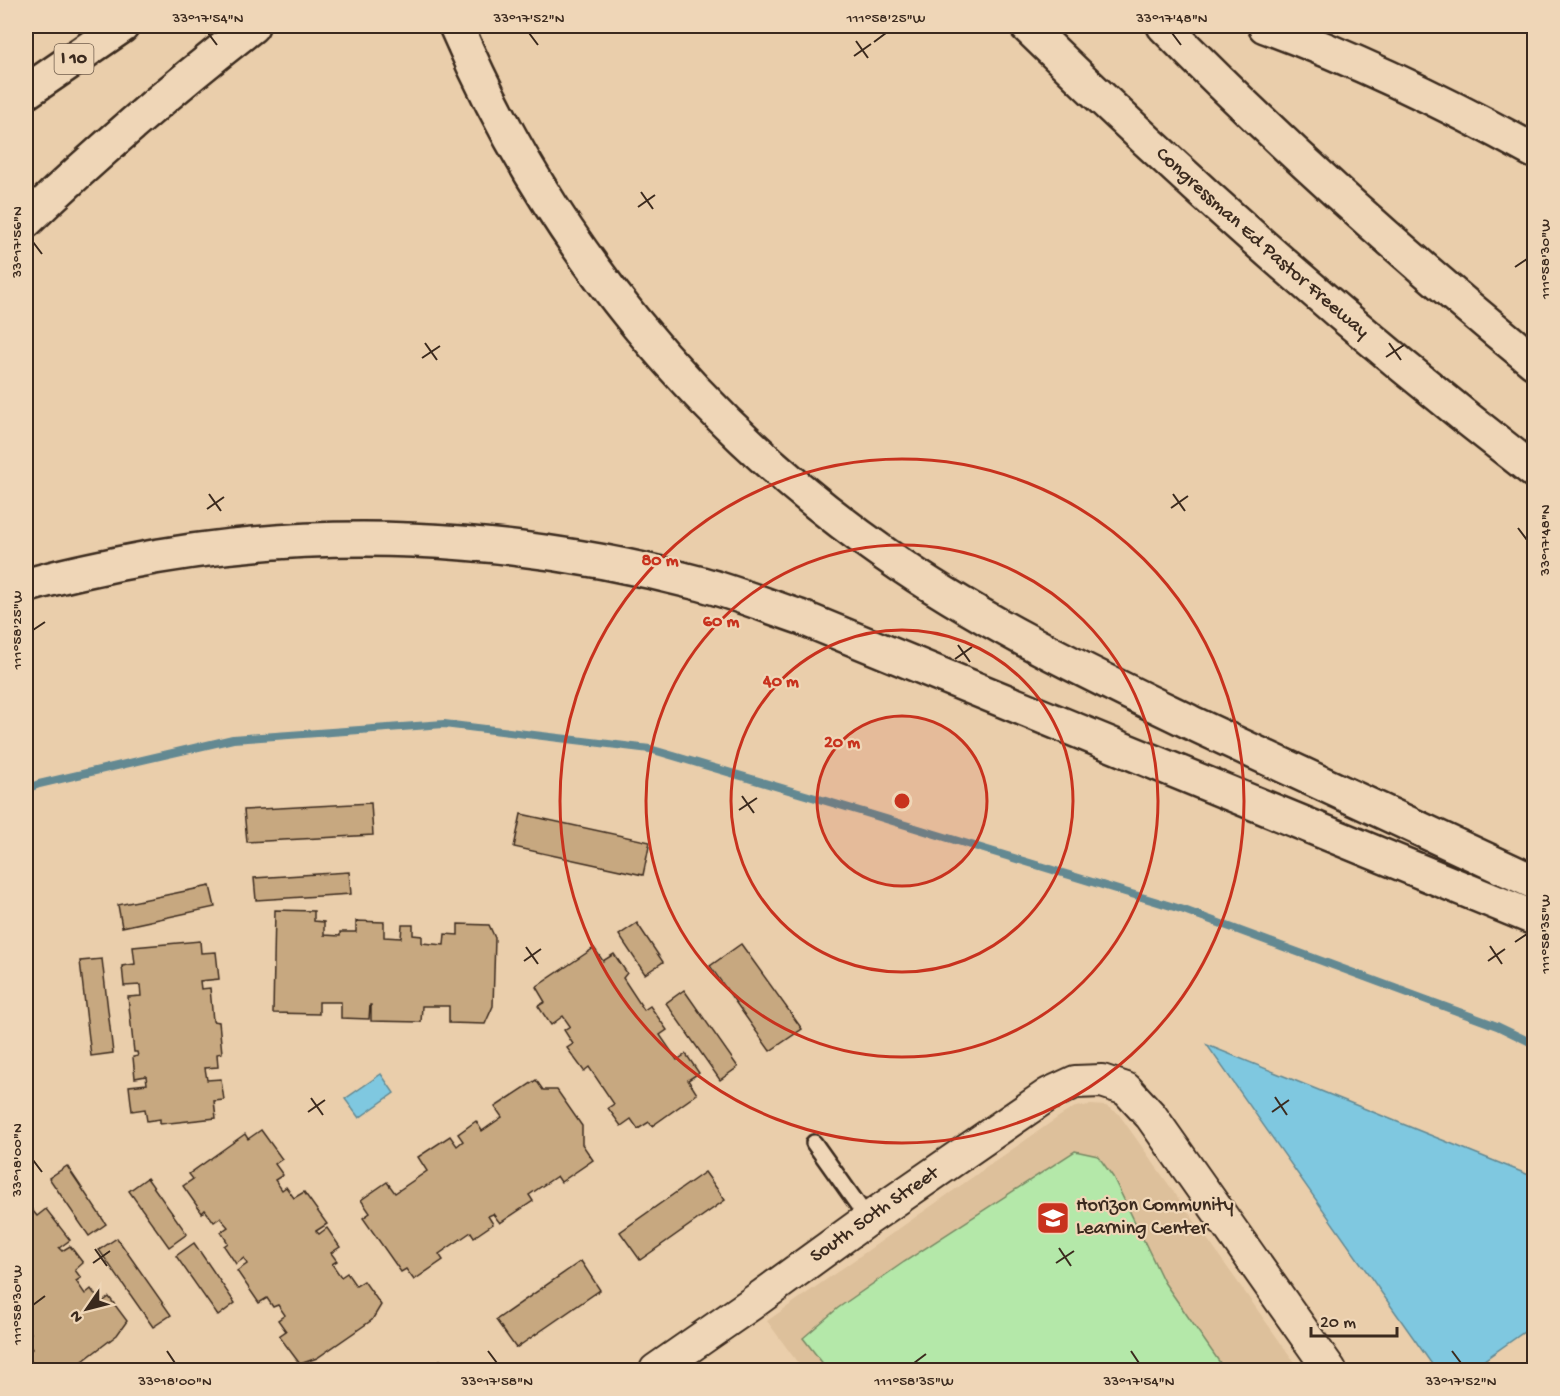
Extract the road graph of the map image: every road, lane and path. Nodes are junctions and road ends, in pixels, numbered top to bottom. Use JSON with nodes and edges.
{"nodes":[{"id":1,"x":122,"y":26,"type":"edge"},
{"id":2,"x":252,"y":26,"type":"edge"},
{"id":3,"x":1027,"y":26,"type":"edge"},
{"id":4,"x":1164,"y":26,"type":"edge"},
{"id":5,"x":1274,"y":29,"type":"edge"},
{"id":6,"x":461,"y":36,"type":"edge"},
{"id":7,"x":26,"y":92,"type":"edge"},
{"id":8,"x":1534,"y":151,"type":"edge"},
{"id":9,"x":26,"y":221,"type":"edge"},
{"id":10,"x":1534,"y":362,"type":"edge"},
{"id":11,"x":1534,"y":471,"type":"edge"},
{"id":12,"x":26,"y":586,"type":"edge"},
{"id":13,"x":1534,"y":882,"type":"edge"},
{"id":14,"x":1534,"y":918,"type":"edge"},
{"id":15,"x":814,"y":1143,"type":"dead end"},
{"id":16,"x":868,"y":1219,"type":"junction"},
{"id":17,"x":656,"y":1371,"type":"edge"},
{"id":18,"x":1330,"y":1371,"type":"edge"}],
"edges":[{"from":1,"to":7,"type":"highway","number":"I 10"},
{"from":2,"to":9,"type":"highway"},
{"from":3,"to":11,"type":"highway","name":"Congressman Ed Pastor Freeway"},
{"from":4,"to":10,"type":"highway"},
{"from":5,"to":8,"type":"highway"},
{"from":6,"to":13,"type":"highway"},
{"from":12,"to":14,"type":"highway"},
{"from":15,"to":16,"type":"lane"},
{"from":16,"to":17,"type":"street","name":"South 50th Street"},
{"from":16,"to":18,"type":"street","name":"South 50th Street"}]}
